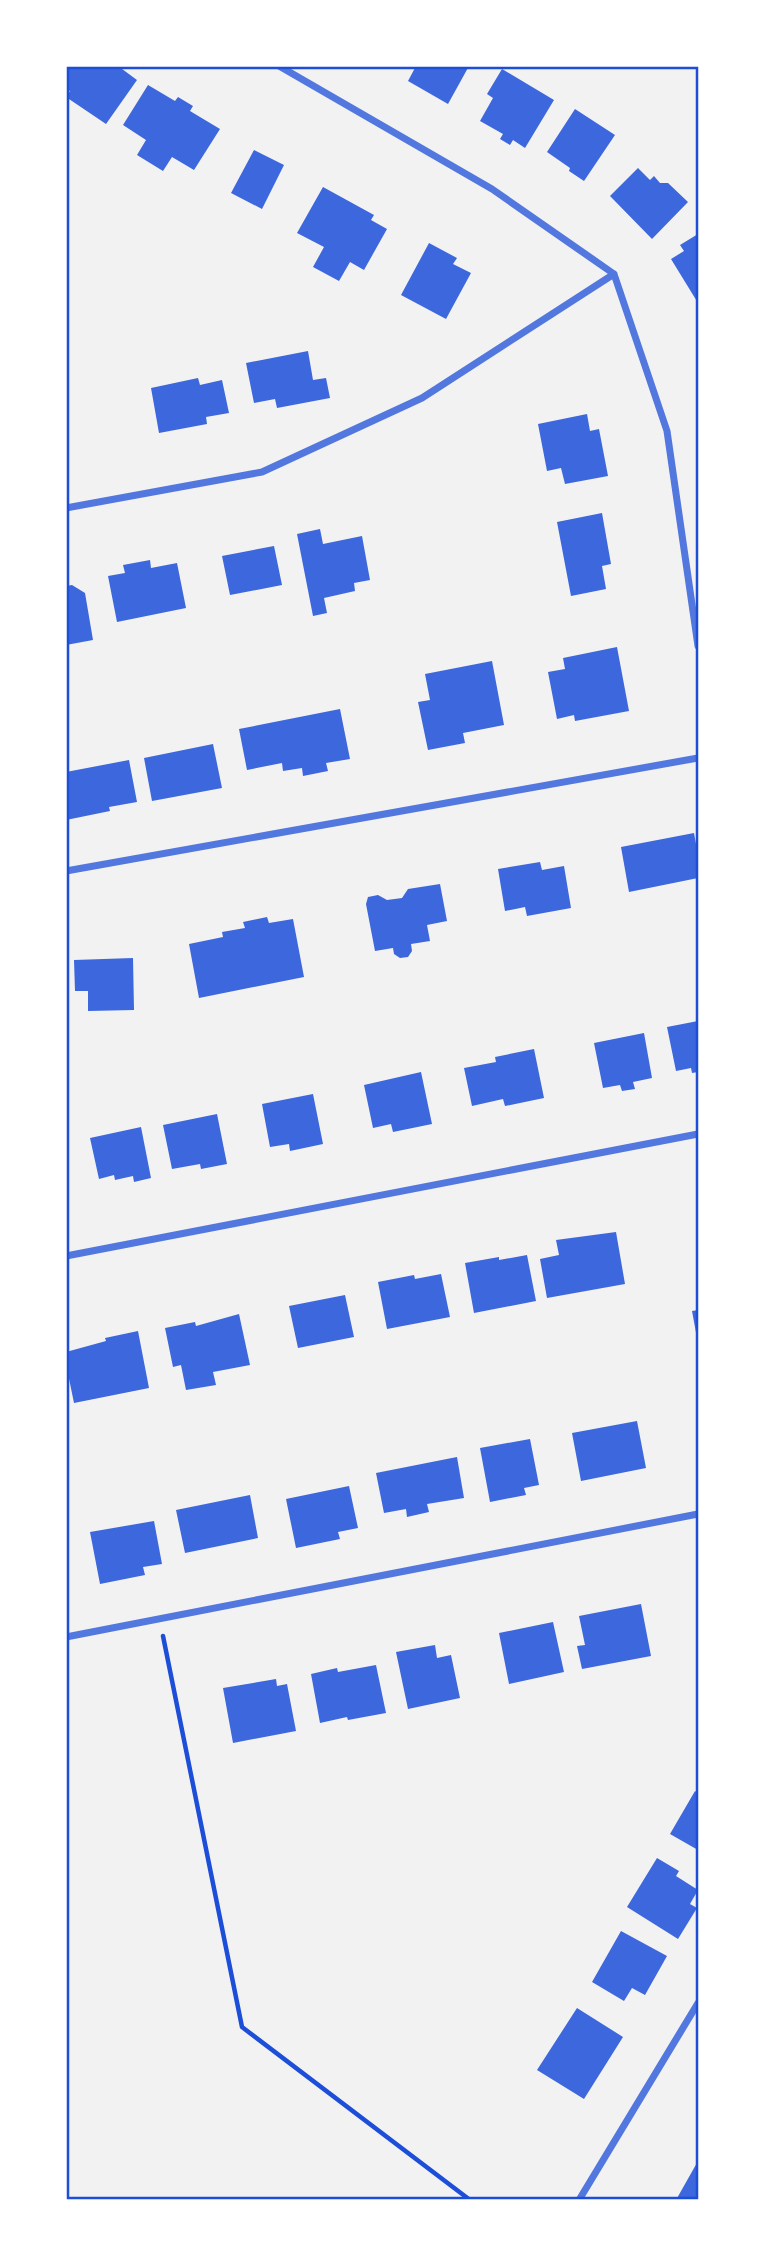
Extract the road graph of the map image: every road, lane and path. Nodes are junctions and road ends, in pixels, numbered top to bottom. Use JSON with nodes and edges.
{"nodes":[{"id":1,"x":279,"y":66,"type":"edge"},
{"id":2,"x":614,"y":274,"type":"junction"},
{"id":3,"x":66,"y":508,"type":"edge"},
{"id":4,"x":698,"y":646,"type":"edge"},
{"id":5,"x":698,"y":758,"type":"edge"},
{"id":6,"x":66,"y":871,"type":"edge"},
{"id":7,"x":698,"y":1134,"type":"edge"},
{"id":8,"x":66,"y":1256,"type":"edge"},
{"id":9,"x":698,"y":1514,"type":"edge"},
{"id":10,"x":159,"y":1618,"type":"junction"},
{"id":11,"x":66,"y":1637,"type":"edge"},
{"id":12,"x":698,"y":2003,"type":"edge"},
{"id":13,"x":470,"y":2200,"type":"edge"},
{"id":14,"x":579,"y":2200,"type":"edge"}],
"edges":[{"from":1,"to":2,"type":"street"},
{"from":2,"to":3,"type":"street"},
{"from":2,"to":4,"type":"street"},
{"from":5,"to":6,"type":"street"},
{"from":7,"to":8,"type":"street"},
{"from":9,"to":10,"type":"street"},
{"from":10,"to":11,"type":"street"},
{"from":10,"to":13,"type":"path"},
{"from":12,"to":14,"type":"street"}]}
